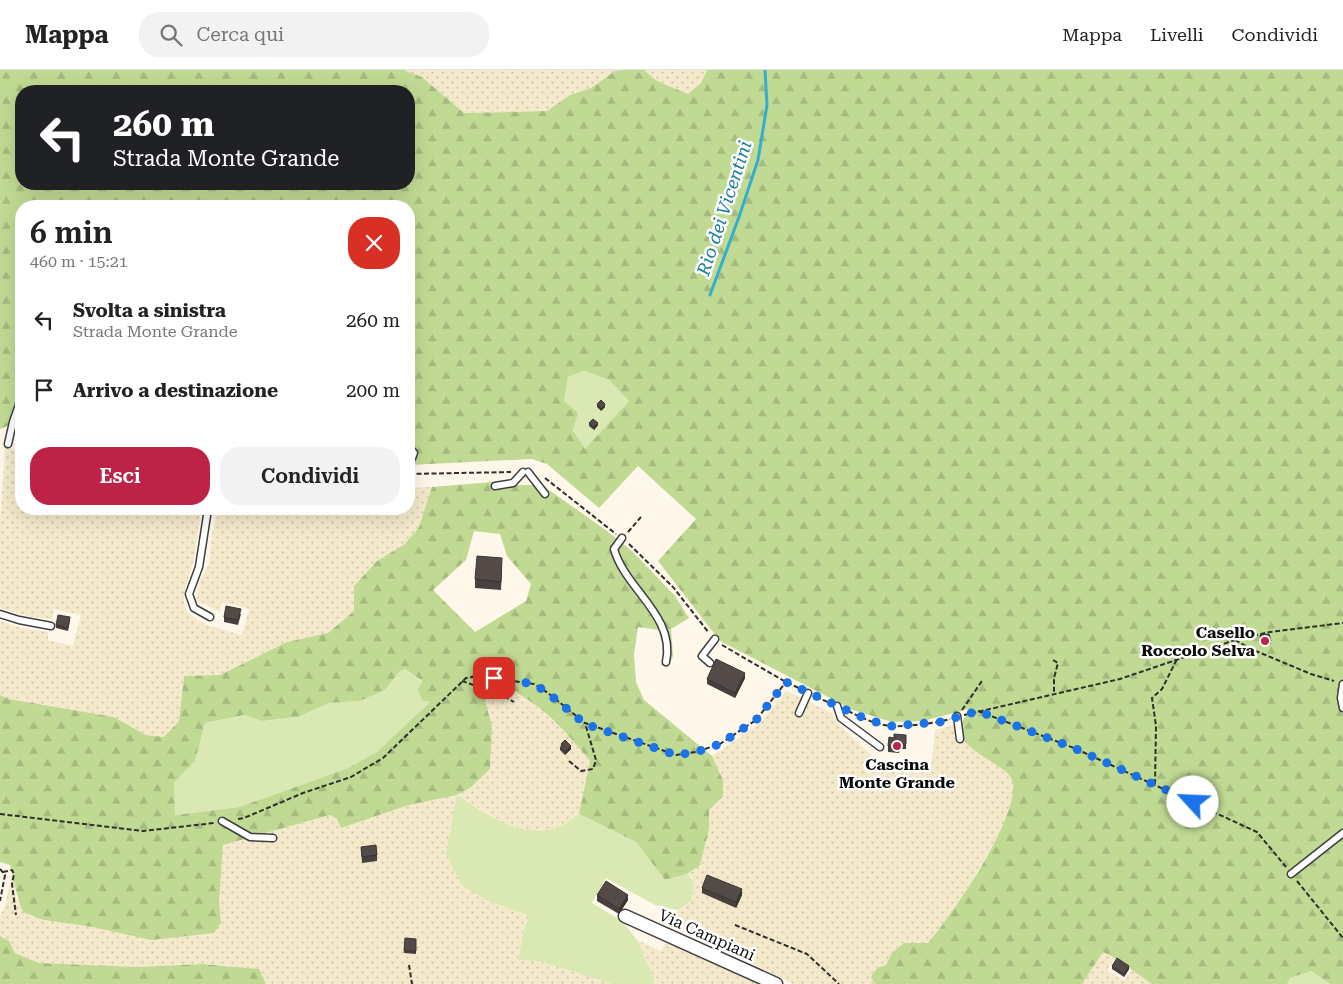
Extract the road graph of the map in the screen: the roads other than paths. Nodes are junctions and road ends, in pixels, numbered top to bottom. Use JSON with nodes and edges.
{"nodes":[{"id":1,"x":15,"y":416,"type":"edge"},
{"id":2,"x":8,"y":444,"type":"dead end"},
{"id":3,"x":495,"y":486,"type":"dead end"},
{"id":4,"x":546,"y":494,"type":"dead end"},
{"id":5,"x":207,"y":515,"type":"edge"},
{"id":6,"x":622,"y":538,"type":"road end"},
{"id":7,"x":0,"y":614,"type":"edge"},
{"id":8,"x":210,"y":617,"type":"dead end"},
{"id":9,"x":50,"y":626,"type":"dead end"},
{"id":10,"x":714,"y":639,"type":"road end"},
{"id":11,"x":666,"y":662,"type":"dead end"},
{"id":12,"x":710,"y":663,"type":"dead end"},
{"id":13,"x":1340,"y":683,"type":"edge"},
{"id":14,"x":808,"y":692,"type":"road end"},
{"id":15,"x":837,"y":706,"type":"road end"},
{"id":16,"x":1343,"y":708,"type":"edge"},
{"id":17,"x":799,"y":713,"type":"dead end"},
{"id":18,"x":957,"y":716,"type":"road end"},
{"id":19,"x":960,"y":739,"type":"dead end"},
{"id":20,"x":880,"y":747,"type":"dead end"},
{"id":21,"x":222,"y":821,"type":"road end"},
{"id":22,"x":1343,"y":833,"type":"edge"},
{"id":23,"x":273,"y":838,"type":"dead end"},
{"id":24,"x":1291,"y":874,"type":"road end"},
{"id":25,"x":625,"y":916,"type":"dead end"},
{"id":26,"x":776,"y":984,"type":"edge"}],
"edges":[{"from":1,"to":2,"type":"lane"},
{"from":3,"to":4,"type":"lane"},
{"from":5,"to":8,"type":"lane"},
{"from":6,"to":11,"type":"lane"},
{"from":7,"to":9,"type":"lane"},
{"from":10,"to":12,"type":"lane"},
{"from":13,"to":16,"type":"lane"},
{"from":14,"to":17,"type":"lane"},
{"from":15,"to":20,"type":"lane"},
{"from":18,"to":19,"type":"lane"},
{"from":21,"to":23,"type":"lane"},
{"from":22,"to":24,"type":"lane"},
{"from":25,"to":26,"type":"street","name":"Via Campiani"}]}
